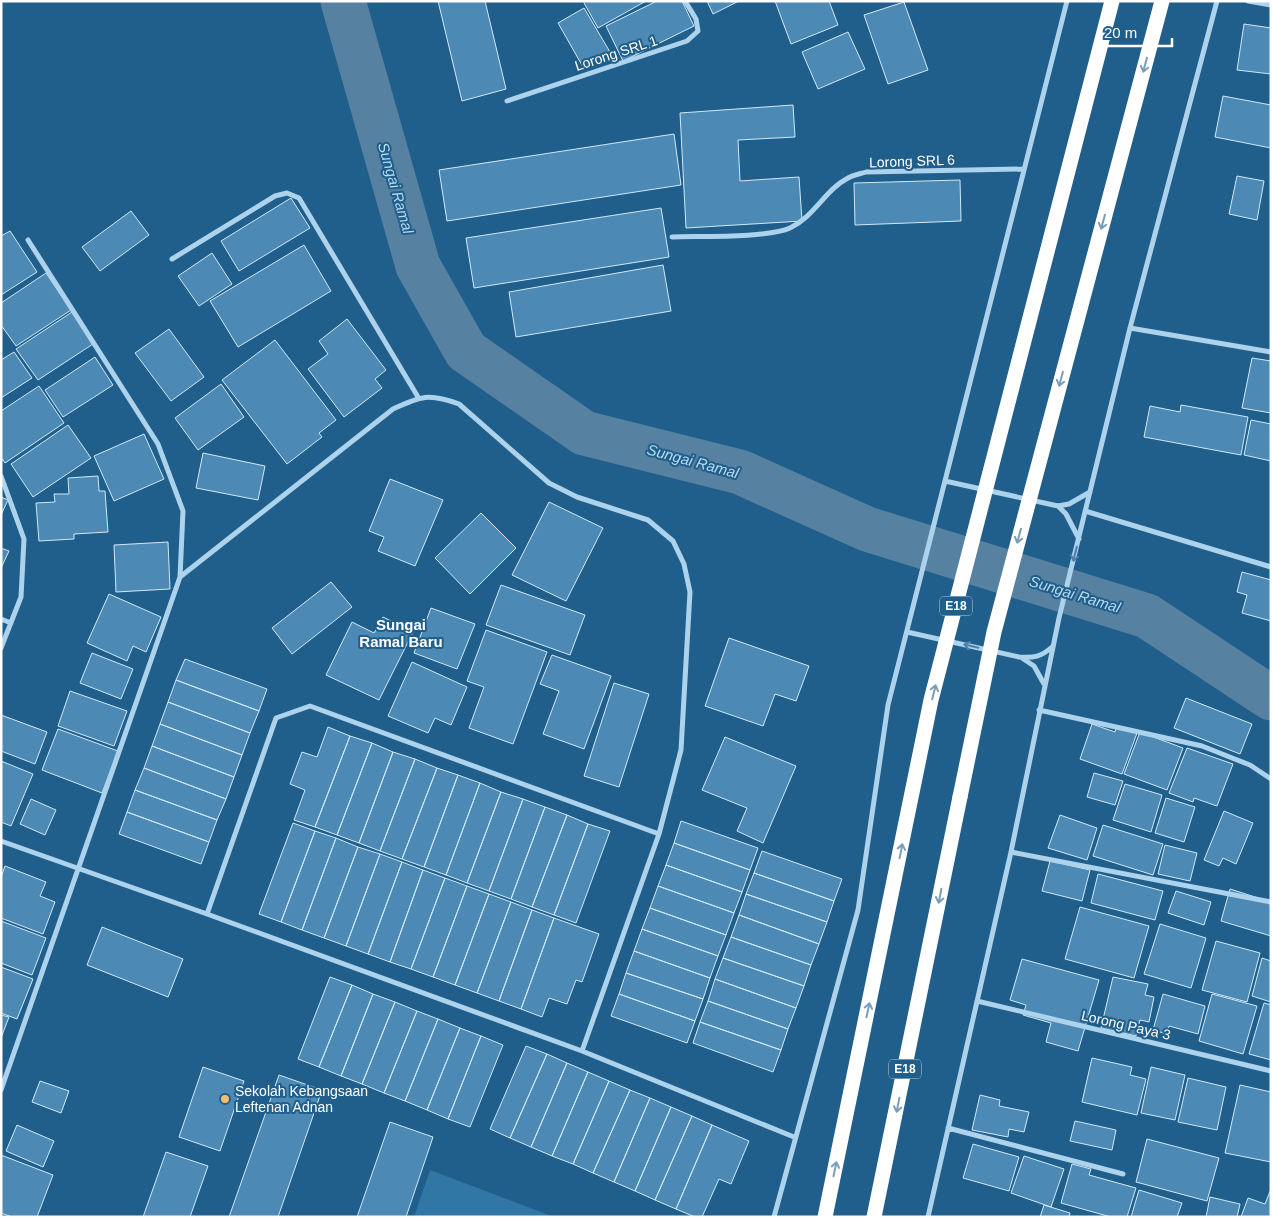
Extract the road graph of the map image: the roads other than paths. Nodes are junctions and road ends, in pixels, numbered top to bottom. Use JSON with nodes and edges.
{"nodes":[{"id":1,"x":685,"y":1,"type":"edge"},
{"id":2,"x":1067,"y":1,"type":"edge"},
{"id":3,"x":1112,"y":1,"type":"edge"},
{"id":4,"x":1162,"y":1,"type":"edge"},
{"id":5,"x":1217,"y":1,"type":"edge"},
{"id":6,"x":1248,"y":1,"type":"edge"},
{"id":7,"x":1271,"y":5,"type":"edge"},
{"id":8,"x":506,"y":101,"type":"dead end"},
{"id":9,"x":1024,"y":169,"type":"junction"},
{"id":10,"x":672,"y":237,"type":"dead end"},
{"id":11,"x":28,"y":240,"type":"dead end"},
{"id":12,"x":172,"y":259,"type":"dead end"},
{"id":13,"x":1130,"y":328,"type":"junction"},
{"id":14,"x":1271,"y":352,"type":"edge"},
{"id":15,"x":418,"y":397,"type":"junction"},
{"id":16,"x":1,"y":476,"type":"edge"},
{"id":17,"x":944,"y":481,"type":"junction"},
{"id":18,"x":1090,"y":492,"type":"junction"},
{"id":19,"x":1058,"y":506,"type":"junction"},
{"id":20,"x":1085,"y":511,"type":"junction"},
{"id":21,"x":1079,"y":539,"type":"junction"},
{"id":22,"x":1271,"y":567,"type":"edge"},
{"id":23,"x":180,"y":577,"type":"junction"},
{"id":24,"x":1,"y":620,"type":"edge"},
{"id":25,"x":10,"y":623,"type":"junction"},
{"id":26,"x":906,"y":632,"type":"junction"},
{"id":27,"x":1053,"y":645,"type":"junction"},
{"id":28,"x":1,"y":648,"type":"edge"},
{"id":29,"x":1019,"y":657,"type":"junction"},
{"id":30,"x":1044,"y":684,"type":"junction"},
{"id":31,"x":1039,"y":710,"type":"junction"},
{"id":32,"x":1271,"y":779,"type":"edge"},
{"id":33,"x":659,"y":834,"type":"junction"},
{"id":34,"x":1,"y":841,"type":"edge"},
{"id":35,"x":1011,"y":852,"type":"junction"},
{"id":36,"x":79,"y":869,"type":"junction"},
{"id":37,"x":1271,"y":902,"type":"edge"},
{"id":38,"x":207,"y":914,"type":"junction"},
{"id":39,"x":977,"y":1001,"type":"junction"},
{"id":40,"x":582,"y":1051,"type":"junction"},
{"id":41,"x":1271,"y":1071,"type":"edge"},
{"id":42,"x":1,"y":1090,"type":"edge"},
{"id":43,"x":948,"y":1128,"type":"junction"},
{"id":44,"x":794,"y":1137,"type":"junction"},
{"id":45,"x":1123,"y":1174,"type":"dead end"},
{"id":46,"x":774,"y":1217,"type":"edge"},
{"id":47,"x":824,"y":1217,"type":"edge"},
{"id":48,"x":874,"y":1217,"type":"edge"},
{"id":49,"x":928,"y":1217,"type":"edge"}],
"edges":[{"from":1,"to":8,"type":"street","name":"Lorong SRL 1"},
{"from":2,"to":9,"type":"street"},
{"from":47,"to":3,"type":"highway","number":"E18","one_way":true,"bridge":true},
{"from":4,"to":48,"type":"highway","number":"E18","one_way":true,"bridge":true},
{"from":5,"to":13,"type":"street"},
{"from":6,"to":7,"type":"street"},
{"from":9,"to":10,"type":"street","name":"Lorong SRL 6"},
{"from":9,"to":17,"type":"street"},
{"from":11,"to":23,"type":"street"},
{"from":12,"to":15,"type":"street"},
{"from":13,"to":14,"type":"street"},
{"from":13,"to":18,"type":"street"},
{"from":15,"to":23,"type":"street"},
{"from":15,"to":33,"type":"street"},
{"from":16,"to":25,"type":"street"},
{"from":17,"to":19,"type":"street"},
{"from":17,"to":26,"type":"street"},
{"from":18,"to":19,"type":"street"},
{"from":18,"to":20,"type":"street"},
{"from":19,"to":21,"type":"street"},
{"from":20,"to":21,"type":"street"},
{"from":20,"to":22,"type":"street"},
{"from":21,"to":27,"type":"street","one_way":true},
{"from":23,"to":36,"type":"street"},
{"from":24,"to":25,"type":"street"},
{"from":25,"to":28,"type":"street"},
{"from":29,"to":26,"type":"street","one_way":true},
{"from":26,"to":44,"type":"street"},
{"from":27,"to":29,"type":"street"},
{"from":27,"to":30,"type":"street"},
{"from":29,"to":30,"type":"street"},
{"from":30,"to":31,"type":"street"},
{"from":31,"to":32,"type":"street"},
{"from":31,"to":35,"type":"street"},
{"from":33,"to":38,"type":"street"},
{"from":33,"to":40,"type":"street"},
{"from":34,"to":36,"type":"street"},
{"from":35,"to":37,"type":"street"},
{"from":35,"to":39,"type":"street"},
{"from":36,"to":38,"type":"street"},
{"from":36,"to":42,"type":"street"},
{"from":38,"to":40,"type":"street"},
{"from":39,"to":41,"type":"street","name":"Lorong Paya 3"},
{"from":39,"to":43,"type":"street"},
{"from":40,"to":44,"type":"street"},
{"from":43,"to":45,"type":"street"},
{"from":43,"to":49,"type":"street"},
{"from":44,"to":46,"type":"street"}]}
